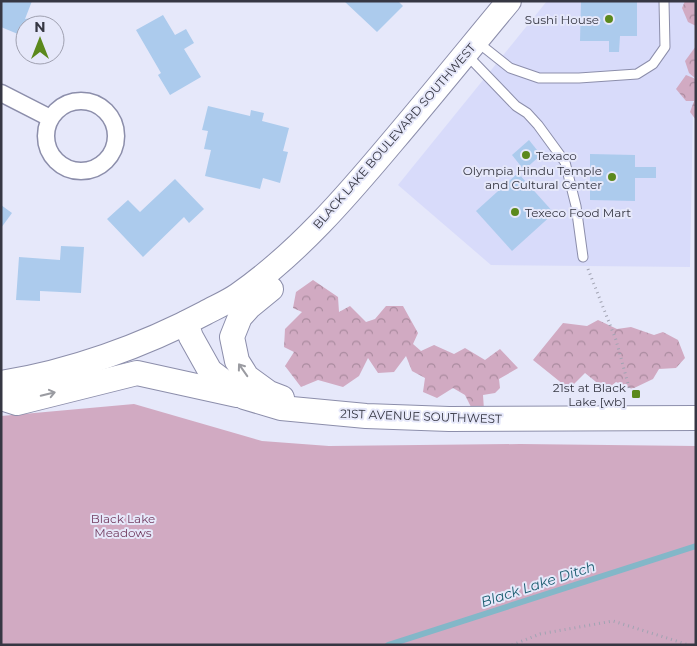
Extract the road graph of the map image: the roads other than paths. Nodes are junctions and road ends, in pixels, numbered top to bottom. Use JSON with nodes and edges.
{"nodes":[{"id":1,"x":509,"y":1,"type":"edge"},
{"id":2,"x":664,"y":1,"type":"edge"},
{"id":3,"x":471,"y":47,"type":"junction"},
{"id":4,"x":1,"y":93,"type":"edge"},
{"id":5,"x":50,"y":118,"type":"junction"},
{"id":6,"x":287,"y":256,"type":"junction"},
{"id":7,"x":583,"y":257,"type":"road end"},
{"id":8,"x":186,"y":323,"type":"junction"},
{"id":9,"x":1,"y":383,"type":"edge"},
{"id":10,"x":244,"y":397,"type":"junction"},
{"id":11,"x":1,"y":398,"type":"edge"},
{"id":12,"x":314,"y":411,"type":"junction"},
{"id":13,"x":696,"y":418,"type":"edge"}],
"edges":[{"from":1,"to":3,"type":"street","name":"BLACK LAKE BOULEVARD SOUTHWEST"},
{"from":2,"to":3,"type":"lane"},
{"from":3,"to":6,"type":"street","name":"BLACK LAKE BOULEVARD SOUTHWEST"},
{"from":3,"to":7,"type":"lane"},
{"from":4,"to":5,"type":"street"},
{"from":5,"to":5,"type":"street"},
{"from":6,"to":8,"type":"street","name":"BLACK LAKE BOULEVARD SOUTHWEST"},
{"from":12,"to":6,"type":"street","one_way":true},
{"from":8,"to":9,"type":"street","name":"BLACK LAKE BOULEVARD SOUTHWEST"},
{"from":8,"to":10,"type":"street","name":"21ST AVENUE SOUTHWEST"},
{"from":11,"to":10,"type":"street","one_way":true},
{"from":10,"to":12,"type":"street","name":"21ST AVENUE SOUTHWEST"},
{"from":12,"to":13,"type":"street","name":"21ST AVENUE SOUTHWEST"}]}
